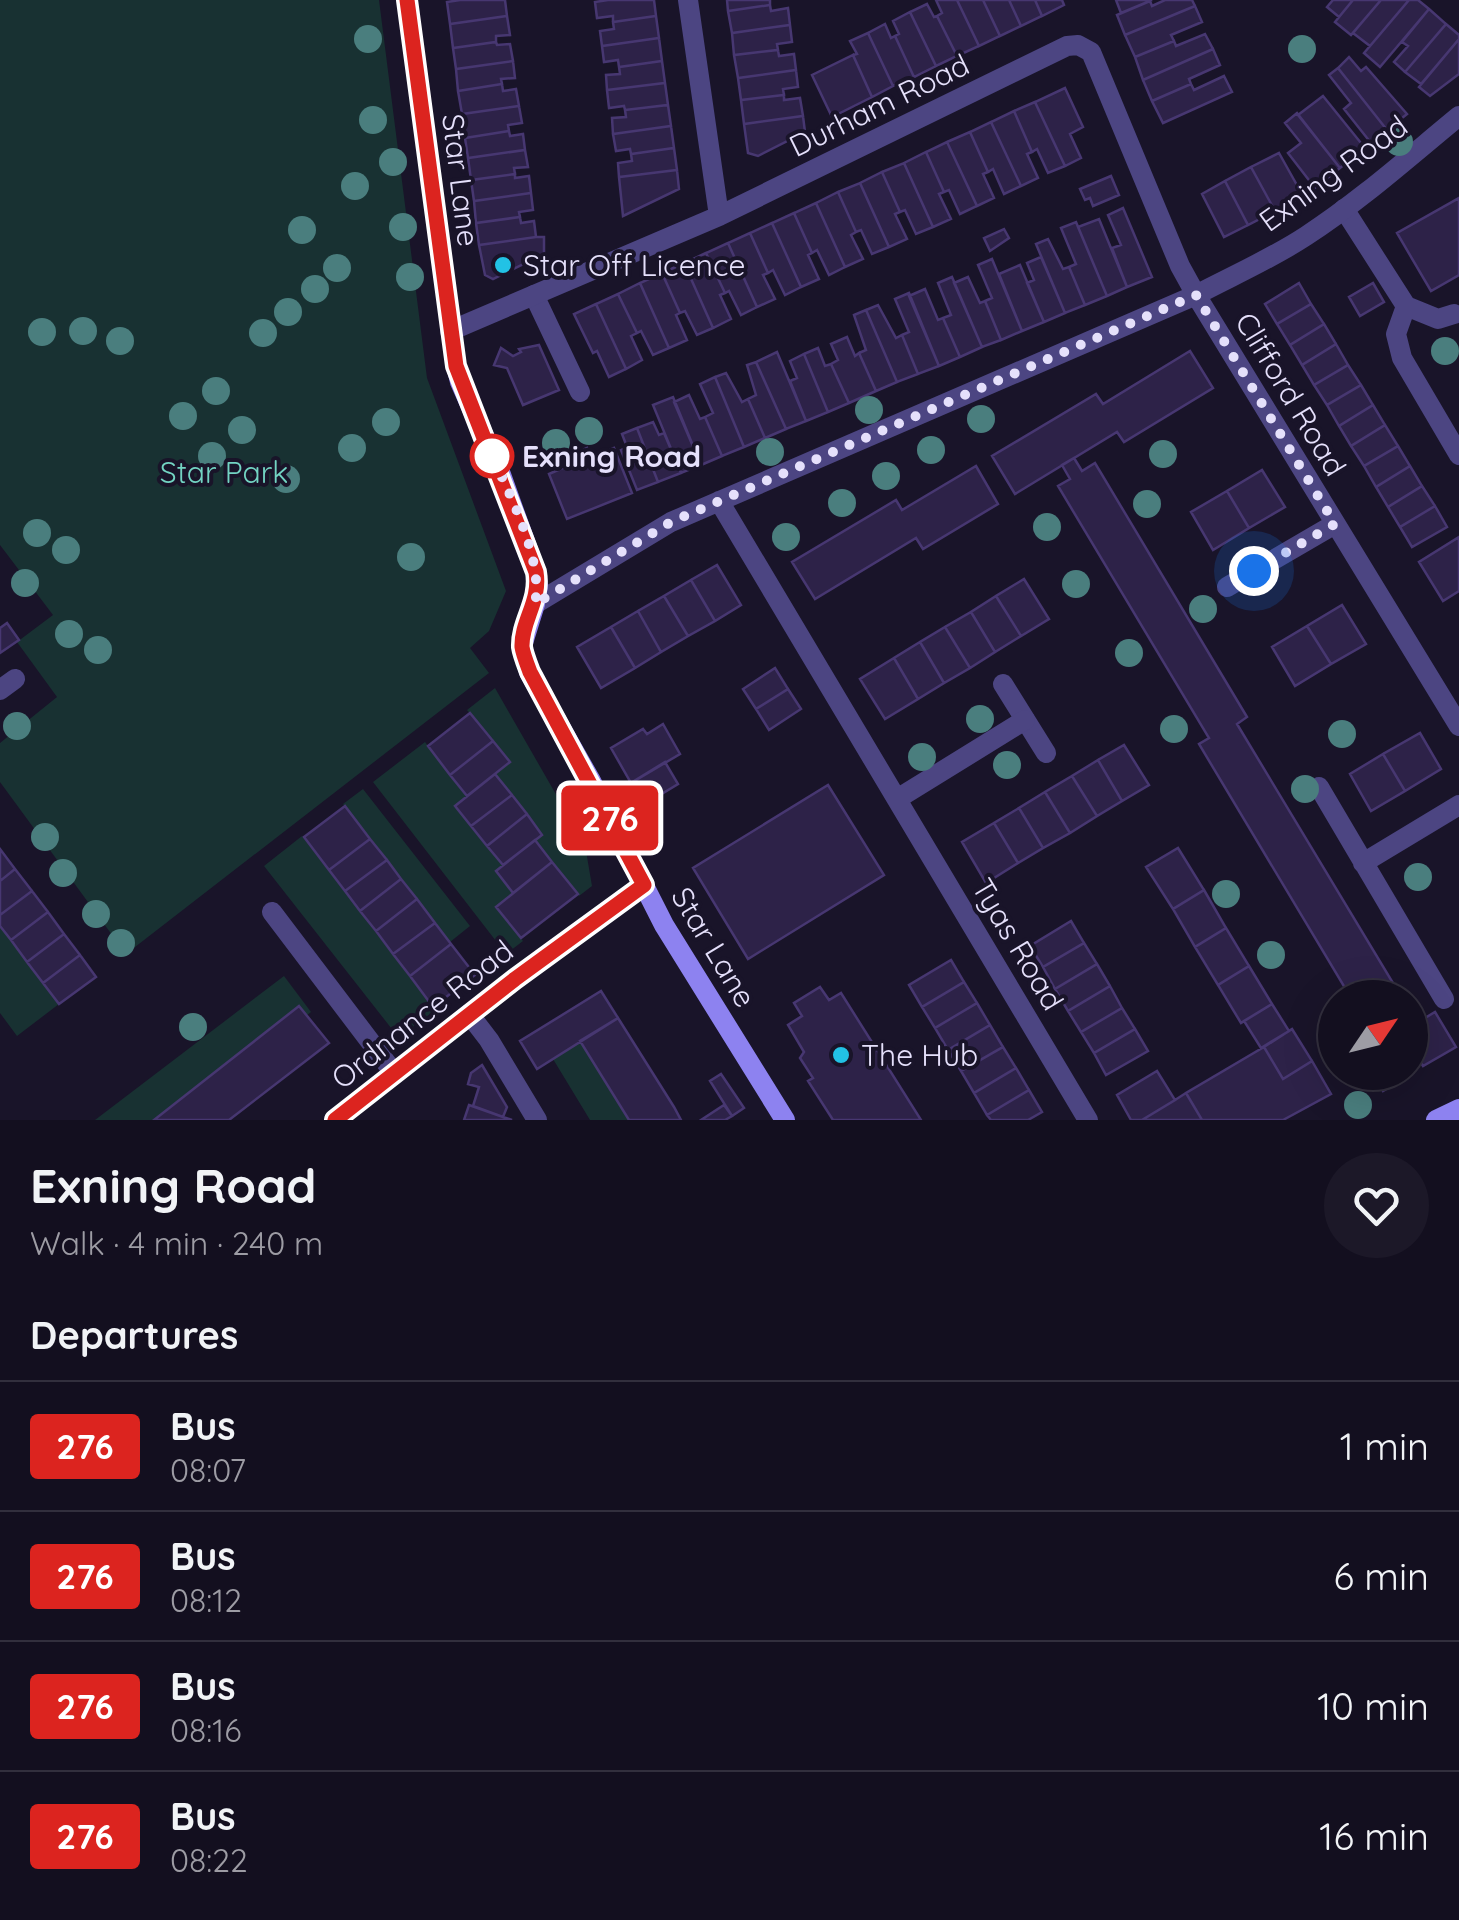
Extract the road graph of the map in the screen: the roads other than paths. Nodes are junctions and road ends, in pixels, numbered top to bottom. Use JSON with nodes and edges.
{"nodes":[{"id":1,"x":407,"y":0,"type":"edge"},
{"id":2,"x":688,"y":0,"type":"edge"},
{"id":3,"x":1459,"y":116,"type":"edge"},
{"id":4,"x":1344,"y":209,"type":"junction"},
{"id":5,"x":719,"y":216,"type":"junction"},
{"id":6,"x":534,"y":295,"type":"junction"},
{"id":7,"x":1196,"y":295,"type":"junction"},
{"id":8,"x":1406,"y":306,"type":"junction"},
{"id":9,"x":1454,"y":314,"type":"dead end"},
{"id":10,"x":450,"y":331,"type":"junction"},
{"id":11,"x":580,"y":392,"type":"dead end"},
{"id":12,"x":1459,"y":456,"type":"edge"},
{"id":13,"x":719,"y":500,"type":"junction"},
{"id":14,"x":1335,"y":524,"type":"junction"},
{"id":15,"x":1227,"y":587,"type":"dead end"},
{"id":16,"x":535,"y":604,"type":"junction"},
{"id":17,"x":1003,"y":684,"type":"dead end"},
{"id":18,"x":1025,"y":720,"type":"junction"},
{"id":19,"x":1459,"y":726,"type":"edge"},
{"id":20,"x":1046,"y":754,"type":"dead end"},
{"id":21,"x":1319,"y":788,"type":"dead end"},
{"id":22,"x":897,"y":799,"type":"junction"},
{"id":23,"x":1459,"y":804,"type":"edge"},
{"id":24,"x":1363,"y":863,"type":"junction"},
{"id":25,"x":644,"y":885,"type":"junction"},
{"id":26,"x":272,"y":912,"type":"dead end"},
{"id":27,"x":1444,"y":999,"type":"dead end"},
{"id":28,"x":469,"y":1014,"type":"junction"},
{"id":29,"x":394,"y":1073,"type":"junction"},
{"id":30,"x":1459,"y":1108,"type":"edge"},
{"id":31,"x":334,"y":1120,"type":"edge"},
{"id":32,"x":537,"y":1120,"type":"edge"},
{"id":33,"x":785,"y":1120,"type":"edge"},
{"id":34,"x":1088,"y":1120,"type":"edge"},
{"id":35,"x":1436,"y":1120,"type":"edge"}],
"edges":[{"from":1,"to":10,"type":"street","name":"Star Lane"},
{"from":2,"to":5,"type":"street"},
{"from":3,"to":4,"type":"street","name":"Exning Road"},
{"from":4,"to":7,"type":"street","name":"Exning Road"},
{"from":4,"to":8,"type":"street"},
{"from":5,"to":6,"type":"street","name":"Durham Road"},
{"from":5,"to":7,"type":"street","name":"Durham Road"},
{"from":6,"to":10,"type":"street","name":"Durham Road"},
{"from":6,"to":11,"type":"street"},
{"from":7,"to":13,"type":"street","name":"Exning Road"},
{"from":7,"to":14,"type":"street","name":"Clifford Road"},
{"from":8,"to":9,"type":"street"},
{"from":8,"to":12,"type":"street"},
{"from":10,"to":16,"type":"street","name":"Star Lane"},
{"from":13,"to":16,"type":"street","name":"Exning Road"},
{"from":13,"to":22,"type":"street","name":"Tyas Road"},
{"from":14,"to":15,"type":"street","name":"Clifford Road"},
{"from":14,"to":19,"type":"street","name":"Clifford Road"},
{"from":16,"to":25,"type":"street","name":"Star Lane"},
{"from":17,"to":18,"type":"street"},
{"from":18,"to":20,"type":"street"},
{"from":18,"to":22,"type":"street"},
{"from":21,"to":24,"type":"street"},
{"from":22,"to":34,"type":"street","name":"Tyas Road"},
{"from":23,"to":24,"type":"street"},
{"from":24,"to":27,"type":"street"},
{"from":25,"to":28,"type":"street","name":"Ordnance Road"},
{"from":25,"to":33,"type":"street","name":"Star Lane"},
{"from":26,"to":29,"type":"street"},
{"from":28,"to":29,"type":"street","name":"Ordnance Road"},
{"from":28,"to":32,"type":"street"},
{"from":29,"to":31,"type":"street","name":"Ordnance Road"},
{"from":30,"to":35,"type":"street"}]}
